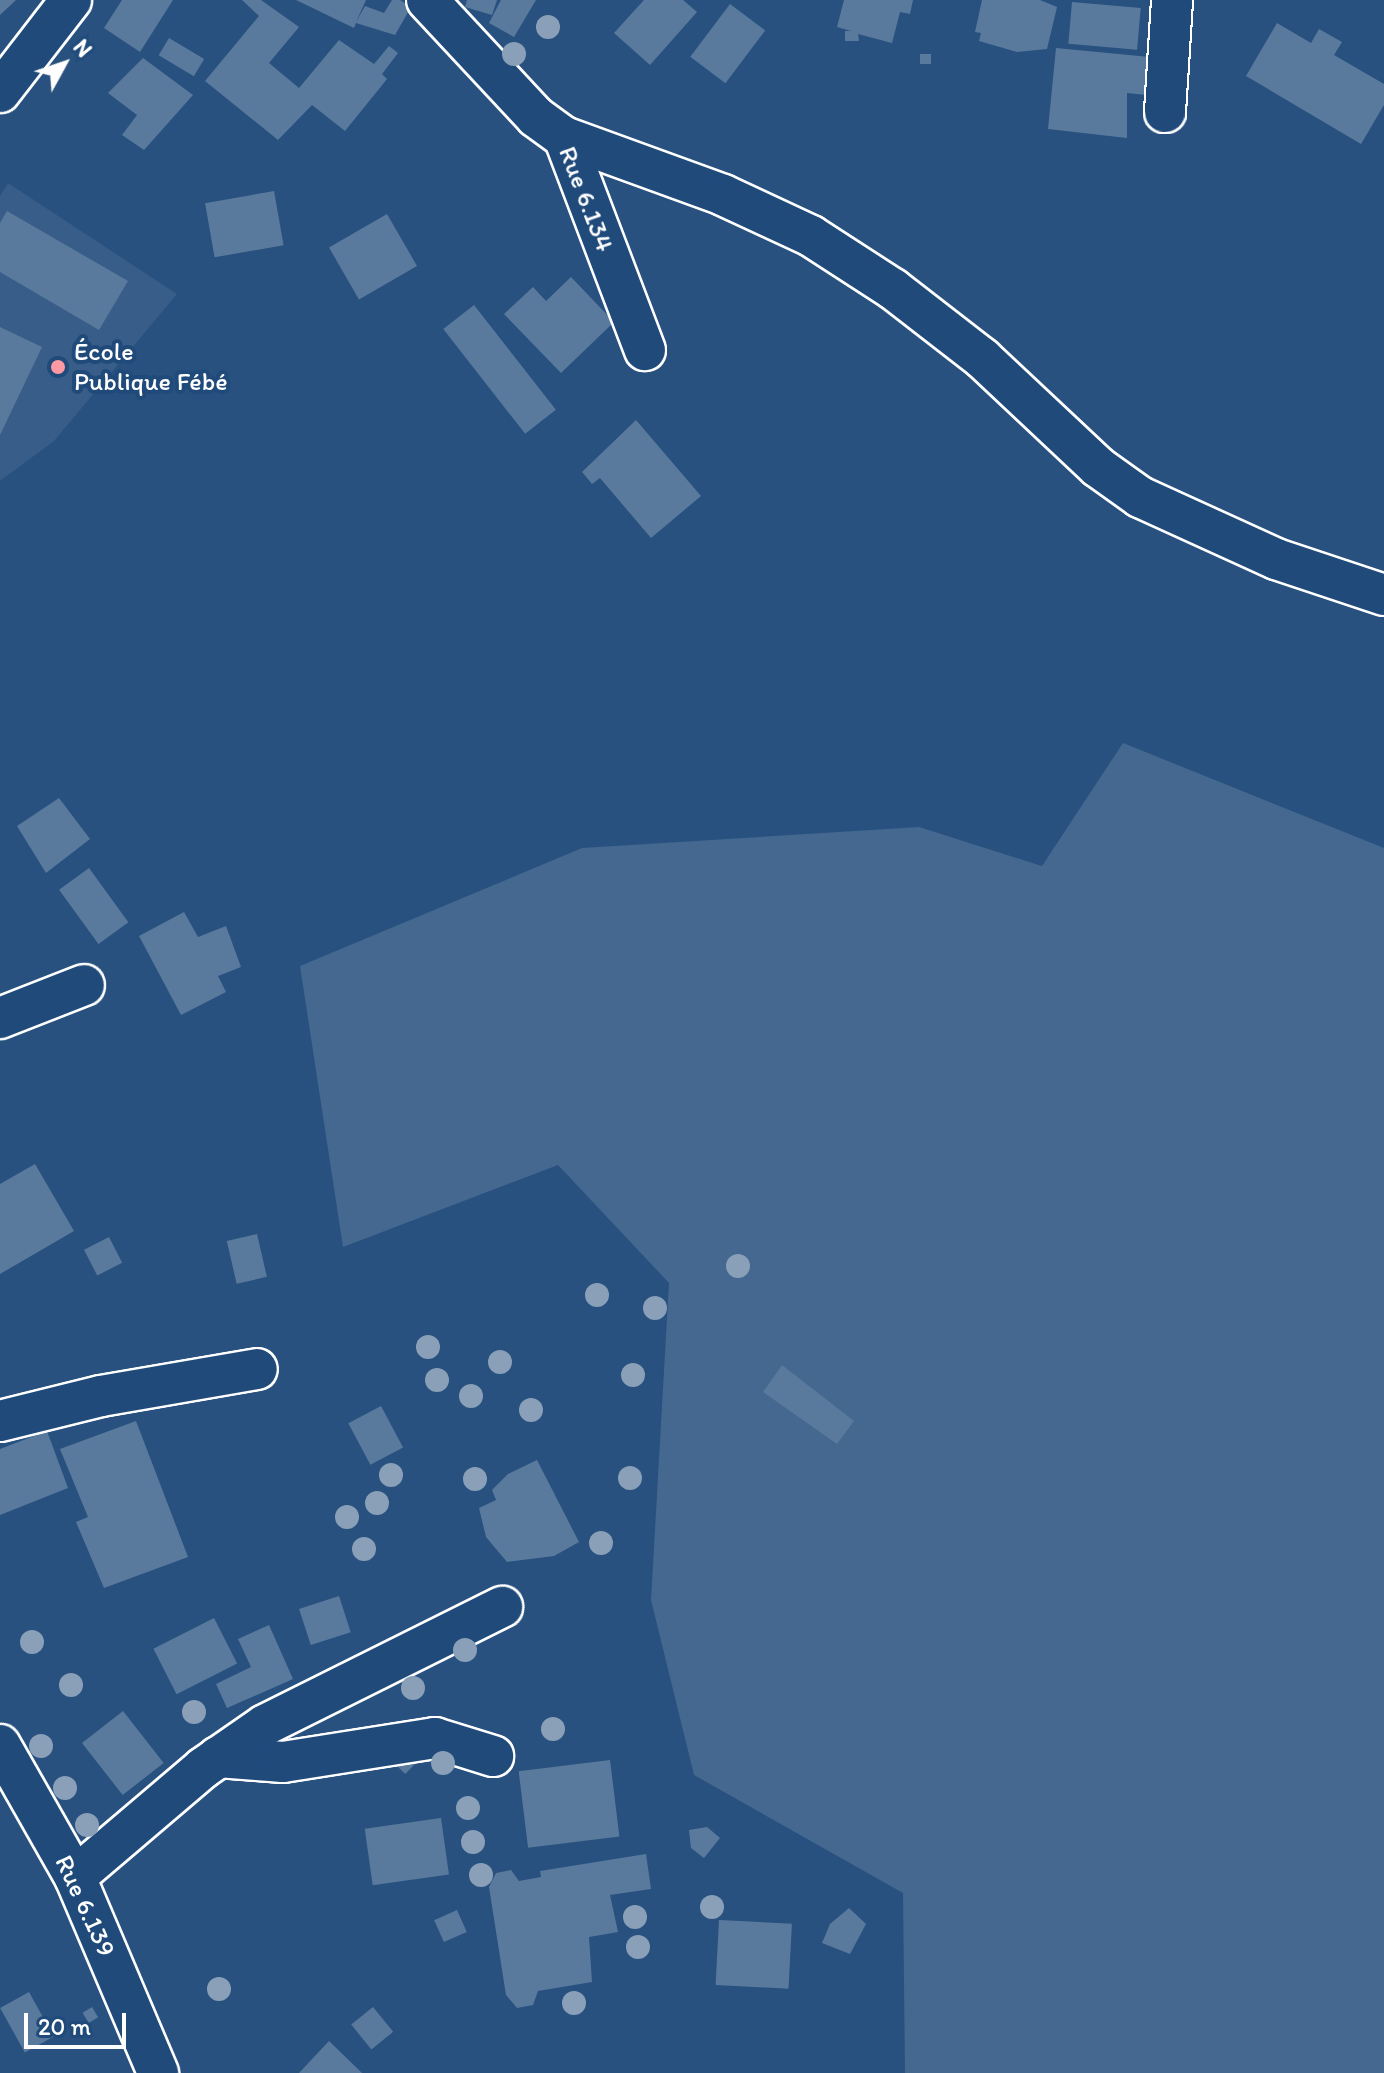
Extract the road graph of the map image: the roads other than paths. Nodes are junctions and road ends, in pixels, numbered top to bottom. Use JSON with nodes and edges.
{"nodes":[{"id":1,"x":71,"y":0,"type":"edge"},
{"id":2,"x":427,"y":0,"type":"edge"},
{"id":3,"x":1172,"y":0,"type":"edge"},
{"id":4,"x":0,"y":92,"type":"edge"},
{"id":5,"x":1165,"y":112,"type":"dead end"},
{"id":6,"x":564,"y":137,"type":"junction"},
{"id":7,"x":645,"y":350,"type":"dead end"},
{"id":8,"x":1384,"y":595,"type":"edge"},
{"id":9,"x":84,"y":985,"type":"dead end"},
{"id":10,"x":0,"y":1018,"type":"edge"},
{"id":11,"x":257,"y":1369,"type":"dead end"},
{"id":12,"x":0,"y":1421,"type":"edge"},
{"id":13,"x":502,"y":1607,"type":"dead end"},
{"id":14,"x":0,"y":1745,"type":"edge"},
{"id":15,"x":493,"y":1756,"type":"dead end"},
{"id":16,"x":218,"y":1757,"type":"junction"},
{"id":17,"x":75,"y":1877,"type":"junction"},
{"id":18,"x":158,"y":2073,"type":"edge"}],
"edges":[{"from":1,"to":4,"type":"street"},
{"from":2,"to":6,"type":"street","name":"Rue 6.134"},
{"from":3,"to":5,"type":"street"},
{"from":6,"to":7,"type":"street","name":"Rue 6.134"},
{"from":6,"to":8,"type":"street"},
{"from":9,"to":10,"type":"street"},
{"from":11,"to":12,"type":"street"},
{"from":13,"to":16,"type":"street"},
{"from":14,"to":17,"type":"street","name":"Rue 6.139"},
{"from":15,"to":16,"type":"street"},
{"from":16,"to":17,"type":"street"},
{"from":17,"to":18,"type":"street","name":"Rue 6.139"}]}
